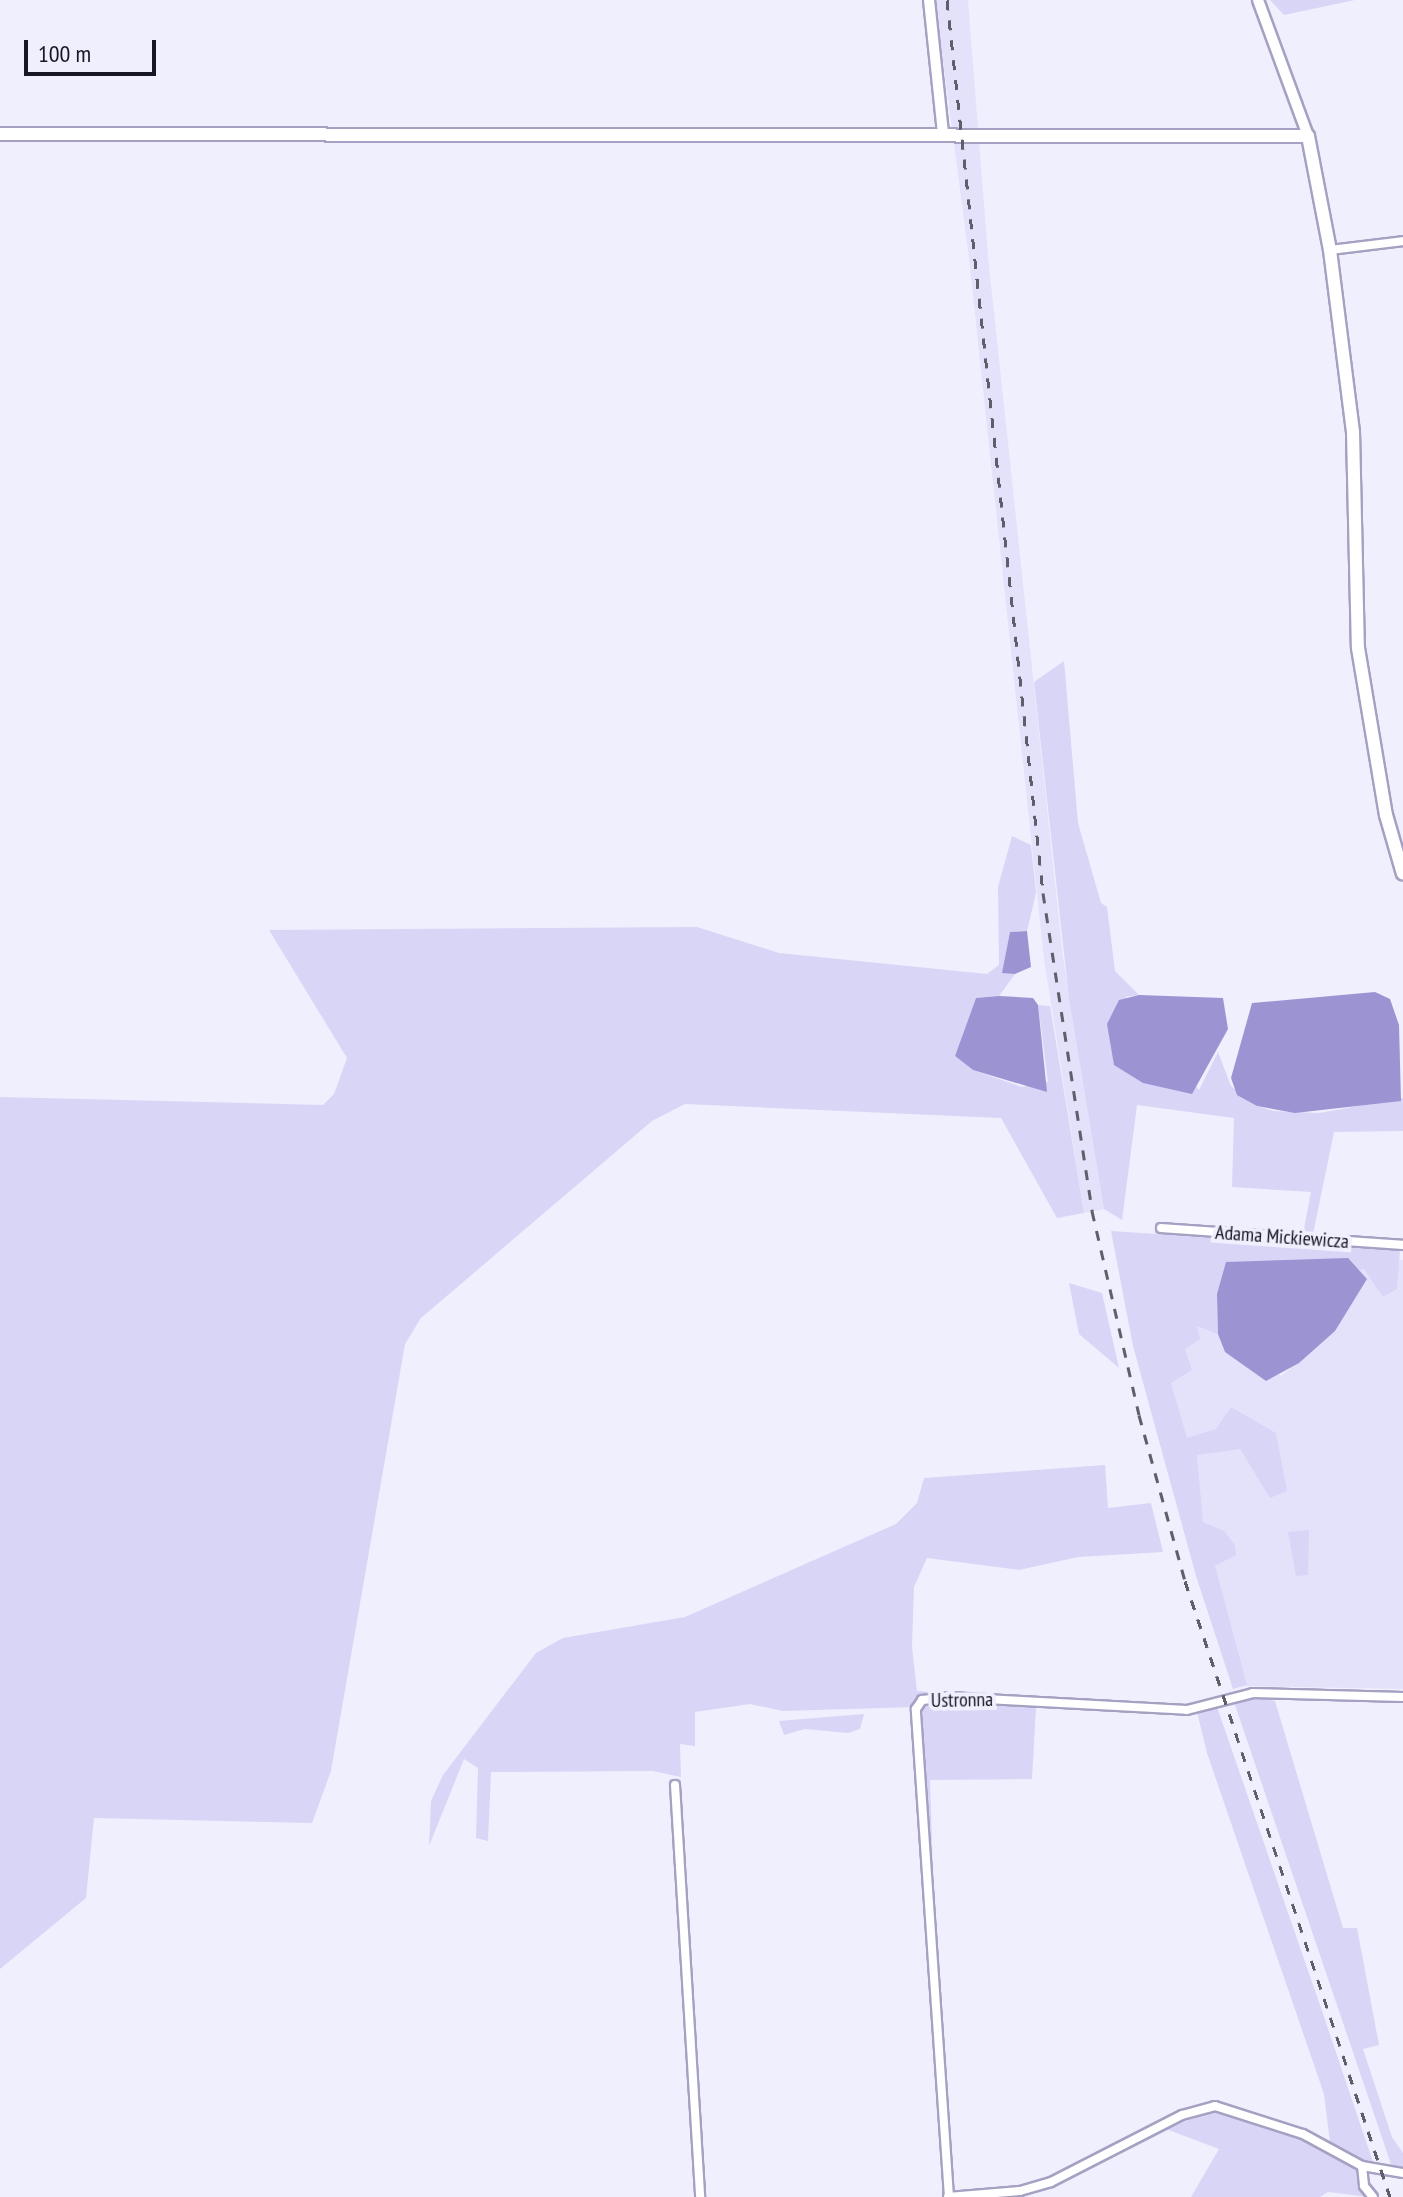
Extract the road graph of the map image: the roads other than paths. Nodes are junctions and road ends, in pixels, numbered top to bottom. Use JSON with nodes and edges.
{"nodes":[{"id":1,"x":929,"y":0,"type":"edge"},
{"id":2,"x":1258,"y":0,"type":"edge"},
{"id":3,"x":0,"y":134,"type":"edge"},
{"id":4,"x":943,"y":134,"type":"junction"},
{"id":5,"x":1308,"y":136,"type":"junction"},
{"id":6,"x":1403,"y":241,"type":"edge"},
{"id":7,"x":1330,"y":250,"type":"junction"},
{"id":8,"x":1403,"y":874,"type":"edge"},
{"id":9,"x":1161,"y":1228,"type":"dead end"},
{"id":10,"x":1403,"y":1245,"type":"edge"},
{"id":11,"x":1403,"y":1697,"type":"edge"},
{"id":12,"x":675,"y":1785,"type":"dead end"},
{"id":13,"x":1362,"y":2166,"type":"junction"},
{"id":14,"x":1403,"y":2173,"type":"edge"},
{"id":15,"x":700,"y":2197,"type":"edge"},
{"id":16,"x":949,"y":2197,"type":"edge"},
{"id":17,"x":1373,"y":2197,"type":"edge"}],
"edges":[{"from":1,"to":4,"type":"street"},
{"from":2,"to":5,"type":"street"},
{"from":3,"to":4,"type":"main road"},
{"from":4,"to":5,"type":"main road"},
{"from":5,"to":7,"type":"main road"},
{"from":6,"to":7,"type":"street"},
{"from":7,"to":8,"type":"main road"},
{"from":9,"to":10,"type":"street","name":"Adama Mickiewicza"},
{"from":11,"to":16,"type":"street","name":"Ustronna"},
{"from":12,"to":15,"type":"street"},
{"from":13,"to":14,"type":"street","name":"Ustronna"},
{"from":13,"to":16,"type":"street","name":"Ustronna"},
{"from":13,"to":17,"type":"street"}]}
